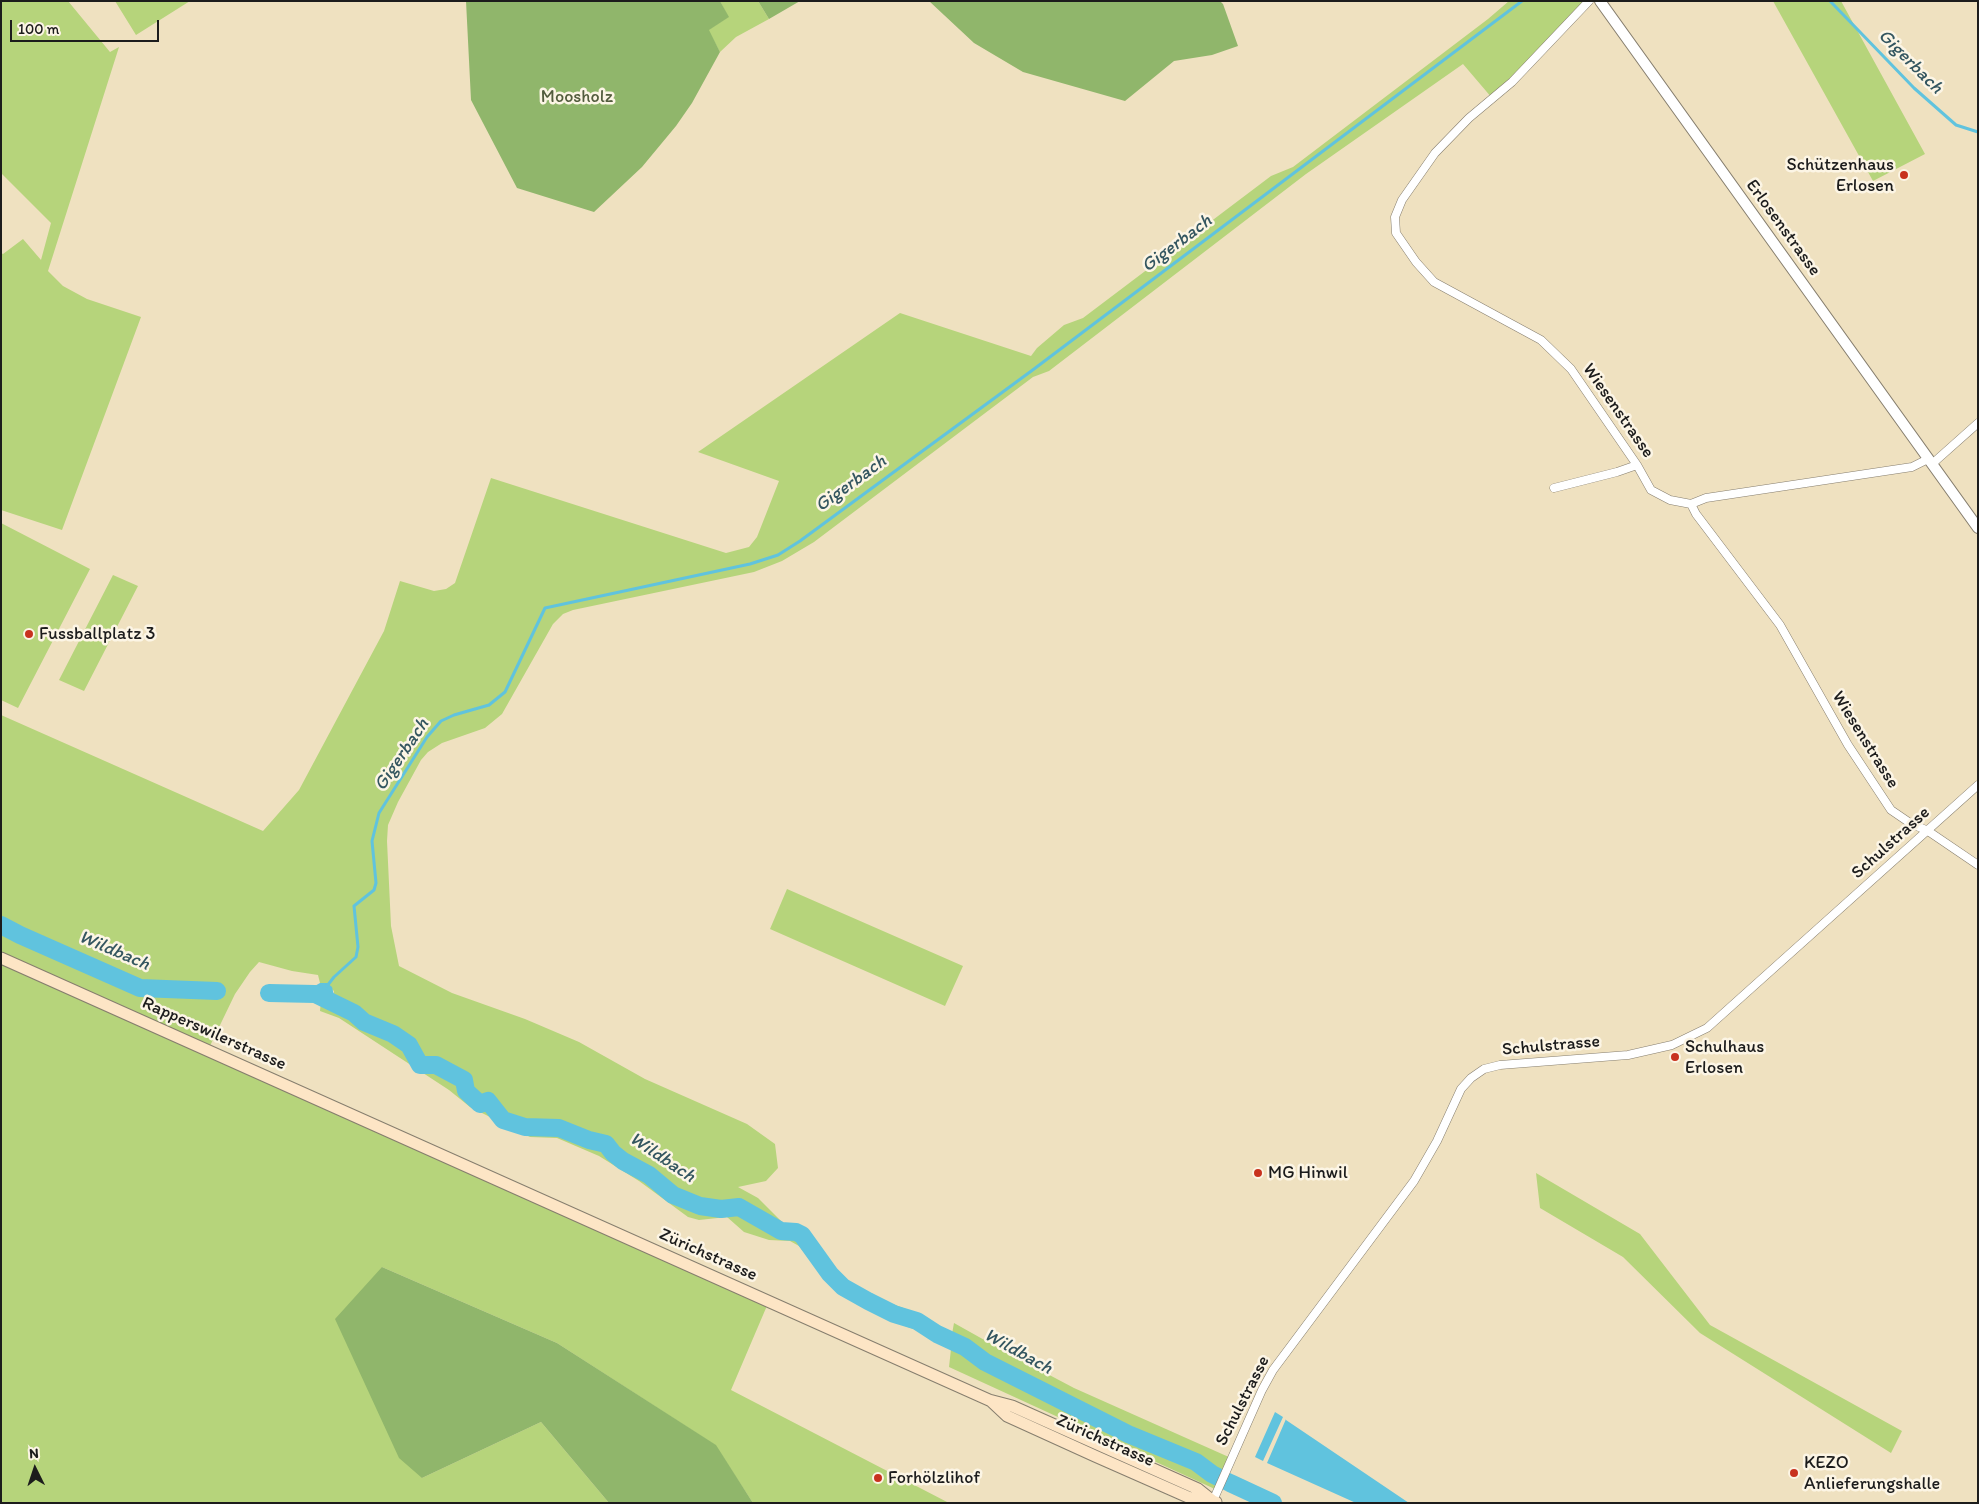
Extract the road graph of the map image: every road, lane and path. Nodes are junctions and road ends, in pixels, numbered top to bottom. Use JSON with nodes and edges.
{"nodes":[{"id":1,"x":1589,"y":1,"type":"edge"},
{"id":2,"x":1600,"y":1,"type":"edge"},
{"id":3,"x":1978,"y":423,"type":"edge"},
{"id":4,"x":1930,"y":461,"type":"junction"},
{"id":5,"x":1637,"y":465,"type":"junction"},
{"id":6,"x":1554,"y":488,"type":"dead end"},
{"id":7,"x":1690,"y":504,"type":"junction"},
{"id":8,"x":1978,"y":528,"type":"edge"},
{"id":9,"x":1978,"y":786,"type":"edge"},
{"id":10,"x":1928,"y":831,"type":"junction"},
{"id":11,"x":1978,"y":865,"type":"edge"},
{"id":12,"x":1,"y":958,"type":"edge"},
{"id":13,"x":412,"y":1141,"type":"joint"},
{"id":14,"x":1214,"y":1502,"type":"edge"}],
"edges":[{"from":1,"to":5,"type":"street","name":"Wiesenstrasse"},
{"from":2,"to":4,"type":"street","name":"Erlosenstrasse"},
{"from":3,"to":4,"type":"street"},
{"from":4,"to":7,"type":"street"},
{"from":4,"to":8,"type":"street","name":"Erlosenstrasse"},
{"from":5,"to":6,"type":"street"},
{"from":5,"to":7,"type":"street","name":"Wiesenstrasse"},
{"from":7,"to":10,"type":"street","name":"Wiesenstrasse"},
{"from":9,"to":10,"type":"street","name":"Schulstrasse"},
{"from":10,"to":11,"type":"street","name":"Wiesenstrasse"},
{"from":10,"to":14,"type":"street","name":"Schulstrasse"},
{"from":12,"to":13,"type":"main road","name":"Rapperswilerstrasse"},
{"from":13,"to":14,"type":"main road","name":"Zürichstrasse"}]}
